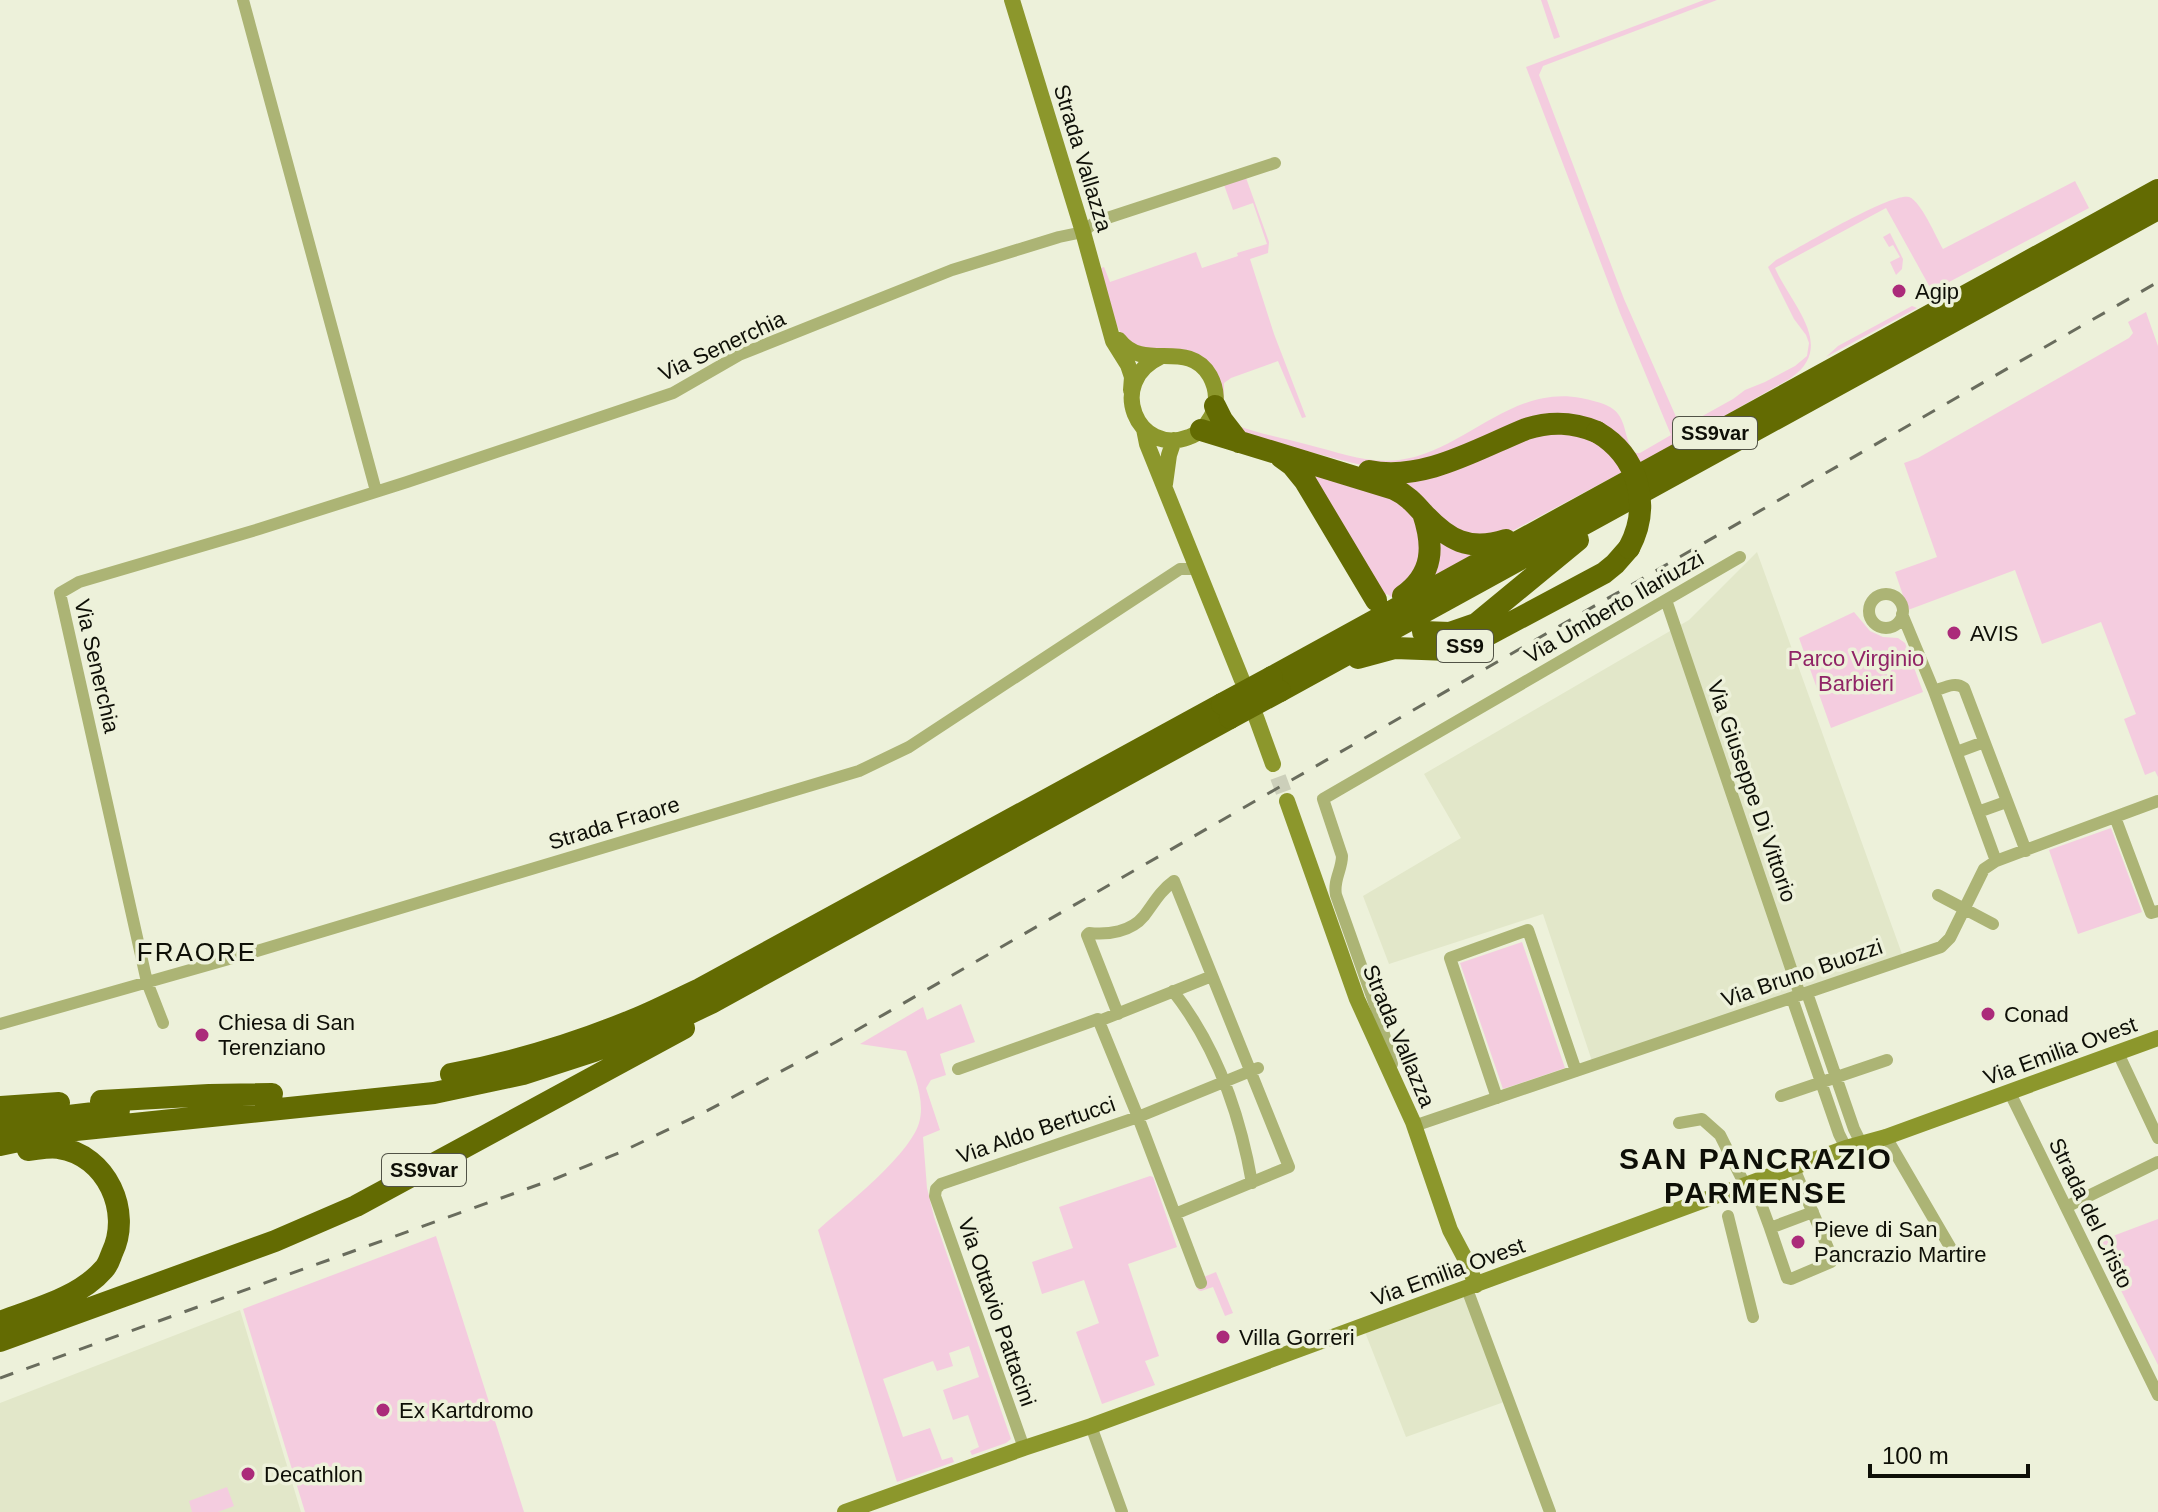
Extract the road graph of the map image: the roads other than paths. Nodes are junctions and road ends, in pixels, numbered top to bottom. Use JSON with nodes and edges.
{"nodes":[{"id":1,"x":243,"y":0,"type":"edge"},
{"id":2,"x":1012,"y":0,"type":"edge"},
{"id":3,"x":1275,"y":163,"type":"dead end"},
{"id":4,"x":2158,"y":190,"type":"edge"},
{"id":5,"x":2158,"y":209,"type":"edge"},
{"id":6,"x":1083,"y":232,"type":"junction"},
{"id":7,"x":1111,"y":328,"type":"junction"},
{"id":8,"x":1160,"y":357,"type":"junction"},
{"id":9,"x":1131,"y":390,"type":"junction"},
{"id":10,"x":1215,"y":406,"type":"junction"},
{"id":11,"x":1144,"y":429,"type":"junction"},
{"id":12,"x":1201,"y":430,"type":"junction"},
{"id":13,"x":1174,"y":440,"type":"junction"},
{"id":14,"x":1239,"y":442,"type":"junction"},
{"id":15,"x":1270,"y":451,"type":"junction"},
{"id":16,"x":1658,"y":465,"type":"junction"},
{"id":17,"x":1165,"y":485,"type":"junction"},
{"id":18,"x":376,"y":491,"type":"junction"},
{"id":19,"x":1617,"y":506,"type":"junction"},
{"id":20,"x":1422,"y":512,"type":"junction"},
{"id":21,"x":1740,"y":557,"type":"dead end"},
{"id":22,"x":1197,"y":569,"type":"junction"},
{"id":23,"x":1376,"y":600,"type":"dead end"},
{"id":24,"x":1666,"y":600,"type":"junction"},
{"id":25,"x":1902,"y":614,"type":"junction"},
{"id":26,"x":1893,"y":627,"type":"junction"},
{"id":27,"x":1423,"y":632,"type":"dead end"},
{"id":28,"x":1911,"y":637,"type":"junction"},
{"id":29,"x":1306,"y":658,"type":"junction"},
{"id":30,"x":1242,"y":680,"type":"dead end"},
{"id":31,"x":1276,"y":684,"type":"junction"},
{"id":32,"x":1934,"y":691,"type":"junction"},
{"id":33,"x":1226,"y":711,"type":"junction"},
{"id":34,"x":1256,"y":717,"type":"dead end"},
{"id":35,"x":1984,"y":742,"type":"junction"},
{"id":36,"x":1957,"y":752,"type":"junction"},
{"id":37,"x":1276,"y":771,"type":"tunnel mouth"},
{"id":38,"x":1287,"y":801,"type":"tunnel mouth"},
{"id":39,"x":2158,"y":801,"type":"edge"},
{"id":40,"x":2006,"y":802,"type":"junction"},
{"id":41,"x":1978,"y":812,"type":"junction"},
{"id":42,"x":2115,"y":817,"type":"junction"},
{"id":43,"x":2026,"y":851,"type":"junction"},
{"id":44,"x":1996,"y":861,"type":"junction"},
{"id":45,"x":1938,"y":895,"type":"dead end"},
{"id":46,"x":1965,"y":908,"type":"junction"},
{"id":47,"x":2158,"y":911,"type":"edge"},
{"id":48,"x":1993,"y":924,"type":"dead end"},
{"id":49,"x":821,"y":943,"type":"junction"},
{"id":50,"x":1212,"y":976,"type":"junction"},
{"id":51,"x":147,"y":982,"type":"junction"},
{"id":52,"x":1173,"y":991,"type":"junction"},
{"id":53,"x":1800,"y":995,"type":"junction"},
{"id":54,"x":1118,"y":1014,"type":"junction"},
{"id":55,"x":1099,"y":1021,"type":"junction"},
{"id":56,"x":163,"y":1023,"type":"dead end"},
{"id":57,"x":0,"y":1024,"type":"edge"},
{"id":58,"x":2158,"y":1038,"type":"edge"},
{"id":59,"x":2118,"y":1053,"type":"junction"},
{"id":60,"x":1887,"y":1060,"type":"dead end"},
{"id":61,"x":958,"y":1069,"type":"dead end"},
{"id":62,"x":1254,"y":1070,"type":"junction"},
{"id":63,"x":1576,"y":1071,"type":"junction"},
{"id":64,"x":1836,"y":1077,"type":"junction"},
{"id":65,"x":1224,"y":1082,"type":"junction"},
{"id":66,"x":1821,"y":1082,"type":"junction"},
{"id":67,"x":2010,"y":1093,"type":"junction"},
{"id":68,"x":272,"y":1094,"type":"junction"},
{"id":69,"x":1781,"y":1096,"type":"dead end"},
{"id":70,"x":1402,"y":1098,"type":"junction"},
{"id":71,"x":1497,"y":1098,"type":"junction"},
{"id":72,"x":0,"y":1107,"type":"edge"},
{"id":73,"x":1138,"y":1117,"type":"junction"},
{"id":74,"x":1679,"y":1123,"type":"dead end"},
{"id":75,"x":1414,"y":1126,"type":"junction"},
{"id":76,"x":0,"y":1129,"type":"edge"},
{"id":77,"x":1886,"y":1137,"type":"junction"},
{"id":78,"x":2158,"y":1138,"type":"edge"},
{"id":79,"x":0,"y":1145,"type":"edge"},
{"id":80,"x":1854,"y":1146,"type":"junction"},
{"id":81,"x":0,"y":1156,"type":"edge"},
{"id":82,"x":2158,"y":1162,"type":"edge"},
{"id":83,"x":1794,"y":1168,"type":"junction"},
{"id":84,"x":1252,"y":1183,"type":"junction"},
{"id":85,"x":1749,"y":1184,"type":"junction"},
{"id":86,"x":936,"y":1189,"type":"joint"},
{"id":87,"x":2066,"y":1207,"type":"junction"},
{"id":88,"x":1811,"y":1208,"type":"junction"},
{"id":89,"x":1175,"y":1214,"type":"junction"},
{"id":90,"x":1728,"y":1216,"type":"dead end"},
{"id":91,"x":1770,"y":1228,"type":"junction"},
{"id":92,"x":1953,"y":1252,"type":"dead end"},
{"id":93,"x":1201,"y":1283,"type":"dead end"},
{"id":94,"x":1472,"y":1287,"type":"junction"},
{"id":95,"x":1753,"y":1317,"type":"dead end"},
{"id":96,"x":0,"y":1322,"type":"edge"},
{"id":97,"x":0,"y":1341,"type":"edge"},
{"id":98,"x":2158,"y":1395,"type":"edge"},
{"id":99,"x":1091,"y":1426,"type":"junction"},
{"id":100,"x":1024,"y":1448,"type":"junction"},
{"id":101,"x":845,"y":1512,"type":"edge"},
{"id":102,"x":1122,"y":1512,"type":"edge"},
{"id":103,"x":1550,"y":1512,"type":"edge"}],
"edges":[{"from":1,"to":18,"type":"street"},
{"from":2,"to":6,"type":"street","name":"Strada Vallazza"},
{"from":3,"to":6,"type":"street","name":"Via Senerchia"},
{"from":4,"to":16,"type":"highway","number":"SS9var"},
{"from":5,"to":19,"type":"highway","number":"SS9var"},
{"from":6,"to":7,"type":"street","name":"Strada Vallazza"},
{"from":6,"to":18,"type":"street","name":"Via Senerchia"},
{"from":7,"to":8,"type":"street"},
{"from":7,"to":9,"type":"street","name":"Strada Vallazza"},
{"from":8,"to":9,"type":"street"},
{"from":8,"to":10,"type":"street"},
{"from":9,"to":11,"type":"street","name":"Strada Vallazza"},
{"from":10,"to":12,"type":"street"},
{"from":10,"to":14,"type":"highway"},
{"from":11,"to":13,"type":"street"},
{"from":11,"to":17,"type":"street","name":"Strada Vallazza"},
{"from":12,"to":13,"type":"street"},
{"from":12,"to":14,"type":"highway","number":"SS9"},
{"from":13,"to":17,"type":"street"},
{"from":14,"to":15,"type":"highway","number":"SS9"},
{"from":15,"to":20,"type":"highway","number":"SS9"},
{"from":15,"to":23,"type":"highway","number":"SS9"},
{"from":15,"to":31,"type":"highway","number":"SS9","bridge":true},
{"from":16,"to":20,"type":"highway","number":"SS9"},
{"from":16,"to":29,"type":"highway","number":"SS9var"},
{"from":17,"to":22,"type":"street","name":"Strada Vallazza"},
{"from":18,"to":51,"type":"street","name":"Via Senerchia"},
{"from":19,"to":27,"type":"highway","number":"SS9"},
{"from":19,"to":31,"type":"highway","number":"SS9var"},
{"from":20,"to":29,"type":"highway"},
{"from":21,"to":24,"type":"street","name":"Via Umberto Ilariuzzi"},
{"from":22,"to":30,"type":"street","name":"Strada Vallazza"},
{"from":22,"to":51,"type":"street","name":"Strada Fraore"},
{"from":24,"to":53,"type":"street","name":"Via Giuseppe Di Vittorio"},
{"from":24,"to":70,"type":"street","name":"Via Umberto Ilariuzzi"},
{"from":25,"to":26,"type":"street"},
{"from":25,"to":26,"type":"street"},
{"from":25,"to":28,"type":"street"},
{"from":26,"to":28,"type":"street"},
{"from":28,"to":32,"type":"street"},
{"from":29,"to":31,"type":"highway","number":"SS9var"},
{"from":31,"to":33,"type":"highway","number":"SS9var","bridge":true},
{"from":32,"to":35,"type":"street"},
{"from":32,"to":36,"type":"street"},
{"from":33,"to":49,"type":"highway"},
{"from":33,"to":68,"type":"highway"},
{"from":34,"to":37,"type":"street"},
{"from":35,"to":36,"type":"street"},
{"from":35,"to":40,"type":"street"},
{"from":36,"to":41,"type":"street"},
{"from":38,"to":70,"type":"street","name":"Strada Vallazza"},
{"from":39,"to":42,"type":"street"},
{"from":40,"to":41,"type":"street"},
{"from":40,"to":43,"type":"street"},
{"from":41,"to":44,"type":"street"},
{"from":42,"to":43,"type":"street"},
{"from":42,"to":47,"type":"street"},
{"from":43,"to":44,"type":"street"},
{"from":44,"to":46,"type":"street","name":"Via Bruno Buozzi"},
{"from":45,"to":46,"type":"street"},
{"from":46,"to":48,"type":"street"},
{"from":46,"to":53,"type":"street","name":"Via Bruno Buozzi"},
{"from":49,"to":79,"type":"highway"},
{"from":49,"to":97,"type":"highway","number":"SS9var"},
{"from":50,"to":52,"type":"street"},
{"from":50,"to":54,"type":"street"},
{"from":50,"to":62,"type":"street"},
{"from":51,"to":56,"type":"street","name":"Via Senerchia"},
{"from":51,"to":57,"type":"street","name":"Strada Fraore"},
{"from":52,"to":54,"type":"street"},
{"from":52,"to":65,"type":"street"},
{"from":53,"to":63,"type":"street","name":"Via Bruno Buozzi"},
{"from":53,"to":64,"type":"street"},
{"from":53,"to":66,"type":"street"},
{"from":54,"to":55,"type":"street"},
{"from":55,"to":61,"type":"street"},
{"from":55,"to":73,"type":"street","name":"Via Aldo Bertucci"},
{"from":58,"to":59,"type":"street","name":"Via Emilia Ovest"},
{"from":59,"to":67,"type":"street","name":"Via Emilia Ovest"},
{"from":59,"to":78,"type":"street"},
{"from":60,"to":64,"type":"street"},
{"from":62,"to":65,"type":"street"},
{"from":62,"to":84,"type":"street"},
{"from":63,"to":71,"type":"street","name":"Via Bruno Buozzi"},
{"from":63,"to":71,"type":"street"},
{"from":64,"to":66,"type":"street"},
{"from":64,"to":80,"type":"street"},
{"from":65,"to":73,"type":"street"},
{"from":65,"to":84,"type":"street"},
{"from":66,"to":69,"type":"street"},
{"from":66,"to":80,"type":"street"},
{"from":67,"to":77,"type":"street","name":"Via Emilia Ovest"},
{"from":67,"to":87,"type":"street","name":"Strada del Cristo"},
{"from":68,"to":72,"type":"highway"},
{"from":68,"to":76,"type":"highway"},
{"from":70,"to":75,"type":"street","name":"Strada Vallazza"},
{"from":71,"to":75,"type":"street","name":"Via Bruno Buozzi"},
{"from":73,"to":86,"type":"street","name":"Via Aldo Bertucci"},
{"from":73,"to":89,"type":"street"},
{"from":74,"to":85,"type":"street"},
{"from":75,"to":94,"type":"street","name":"Strada Vallazza"},
{"from":77,"to":80,"type":"street","name":"Via Emilia Ovest"},
{"from":77,"to":92,"type":"street"},
{"from":80,"to":83,"type":"street","name":"Via Emilia Ovest"},
{"from":81,"to":96,"type":"highway"},
{"from":82,"to":87,"type":"street"},
{"from":83,"to":85,"type":"street","name":"Via Emilia Ovest"},
{"from":83,"to":88,"type":"street"},
{"from":84,"to":89,"type":"street"},
{"from":85,"to":91,"type":"street"},
{"from":85,"to":94,"type":"street","name":"Via Emilia Ovest"},
{"from":86,"to":100,"type":"street","name":"Via Ottavio Pattacini"},
{"from":87,"to":98,"type":"street","name":"Strada del Cristo"},
{"from":88,"to":91,"type":"street"},
{"from":88,"to":91,"type":"street"},
{"from":89,"to":93,"type":"street"},
{"from":90,"to":95,"type":"street"},
{"from":94,"to":99,"type":"street","name":"Via Emilia Ovest"},
{"from":94,"to":103,"type":"street"},
{"from":99,"to":100,"type":"street","name":"Via Emilia Ovest"},
{"from":99,"to":102,"type":"street"},
{"from":100,"to":101,"type":"street","name":"Via Emilia Ovest"}]}
